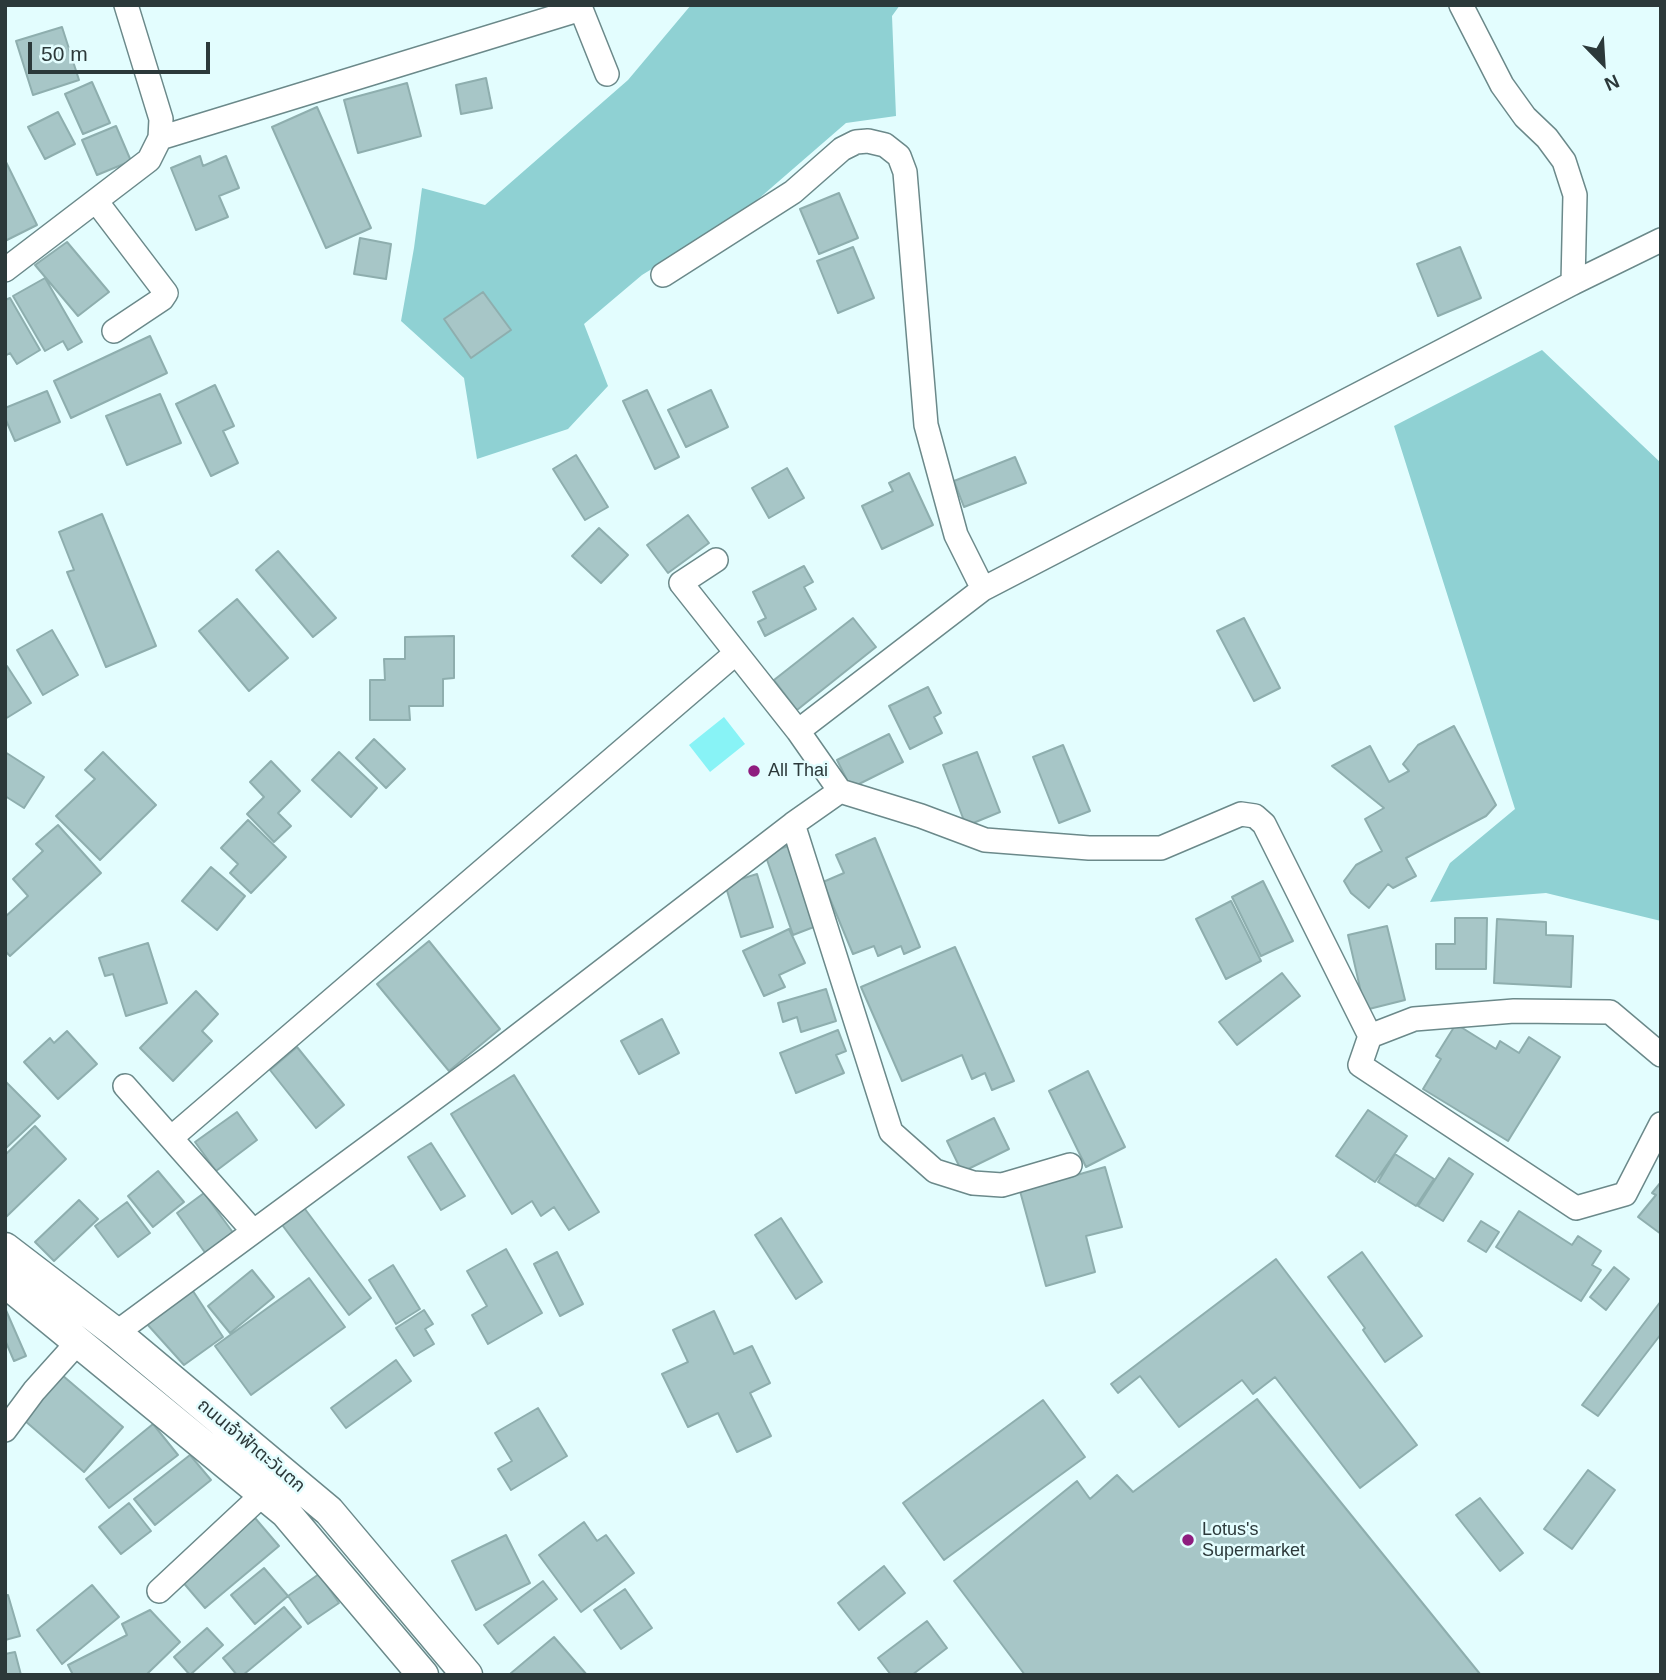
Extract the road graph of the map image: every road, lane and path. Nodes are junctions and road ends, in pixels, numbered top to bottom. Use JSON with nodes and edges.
{"nodes":[{"id":1,"x":126,"y":5,"type":"edge"},
{"id":2,"x":1461,"y":5,"type":"edge"},
{"id":3,"x":580,"y":7,"type":"edge"},
{"id":4,"x":607,"y":74,"type":"dead end"},
{"id":5,"x":160,"y":138,"type":"junction"},
{"id":6,"x":96,"y":201,"type":"junction"},
{"id":7,"x":1661,"y":240,"type":"edge"},
{"id":8,"x":5,"y":270,"type":"edge"},
{"id":9,"x":663,"y":275,"type":"dead end"},
{"id":10,"x":1573,"y":283,"type":"junction"},
{"id":11,"x":114,"y":331,"type":"dead end"},
{"id":12,"x":716,"y":560,"type":"dead end"},
{"id":13,"x":983,"y":589,"type":"junction"},
{"id":14,"x":736,"y":653,"type":"junction"},
{"id":15,"x":798,"y":731,"type":"junction"},
{"id":16,"x":839,"y":791,"type":"junction"},
{"id":17,"x":793,"y":824,"type":"junction"},
{"id":18,"x":1370,"y":1036,"type":"junction"},
{"id":19,"x":1661,"y":1055,"type":"edge"},
{"id":20,"x":125,"y":1086,"type":"dead end"},
{"id":21,"x":1661,"y":1124,"type":"edge"},
{"id":22,"x":171,"y":1138,"type":"junction"},
{"id":23,"x":1070,"y":1165,"type":"dead end"},
{"id":24,"x":253,"y":1231,"type":"junction"},
{"id":25,"x":5,"y":1248,"type":"edge"},
{"id":26,"x":6,"y":1284,"type":"edge"},
{"id":27,"x":116,"y":1333,"type":"junction"},
{"id":28,"x":78,"y":1342,"type":"junction"},
{"id":29,"x":5,"y":1430,"type":"edge"},
{"id":30,"x":263,"y":1494,"type":"junction"},
{"id":31,"x":159,"y":1591,"type":"dead end"},
{"id":32,"x":423,"y":1675,"type":"edge"},
{"id":33,"x":467,"y":1675,"type":"edge"}],
"edges":[{"from":1,"to":5,"type":"street"},
{"from":2,"to":10,"type":"street"},
{"from":3,"to":4,"type":"street"},
{"from":3,"to":5,"type":"street"},
{"from":5,"to":6,"type":"street"},
{"from":6,"to":8,"type":"street"},
{"from":6,"to":11,"type":"street"},
{"from":7,"to":10,"type":"street"},
{"from":9,"to":13,"type":"street"},
{"from":10,"to":13,"type":"street"},
{"from":12,"to":14,"type":"street"},
{"from":13,"to":15,"type":"street"},
{"from":14,"to":15,"type":"street"},
{"from":14,"to":22,"type":"street"},
{"from":15,"to":16,"type":"street"},
{"from":16,"to":17,"type":"street"},
{"from":16,"to":18,"type":"street"},
{"from":17,"to":23,"type":"street"},
{"from":17,"to":24,"type":"street"},
{"from":18,"to":19,"type":"street"},
{"from":18,"to":21,"type":"street"},
{"from":20,"to":22,"type":"street"},
{"from":22,"to":24,"type":"street"},
{"from":24,"to":27,"type":"street"},
{"from":25,"to":27,"type":"main road","name":"ถนนเจ้าฟ้าตะวันตก"},
{"from":26,"to":28,"type":"main road","name":"ถนนเจ้าฟ้าตะวันตก"},
{"from":27,"to":33,"type":"main road","name":"ถนนเจ้าฟ้าตะวันตก"},
{"from":28,"to":29,"type":"street"},
{"from":28,"to":30,"type":"main road","name":"ถนนเจ้าฟ้าตะวันตก"},
{"from":30,"to":31,"type":"street"},
{"from":30,"to":32,"type":"main road","name":"ถนนเจ้าฟ้าตะวันตก"}]}
